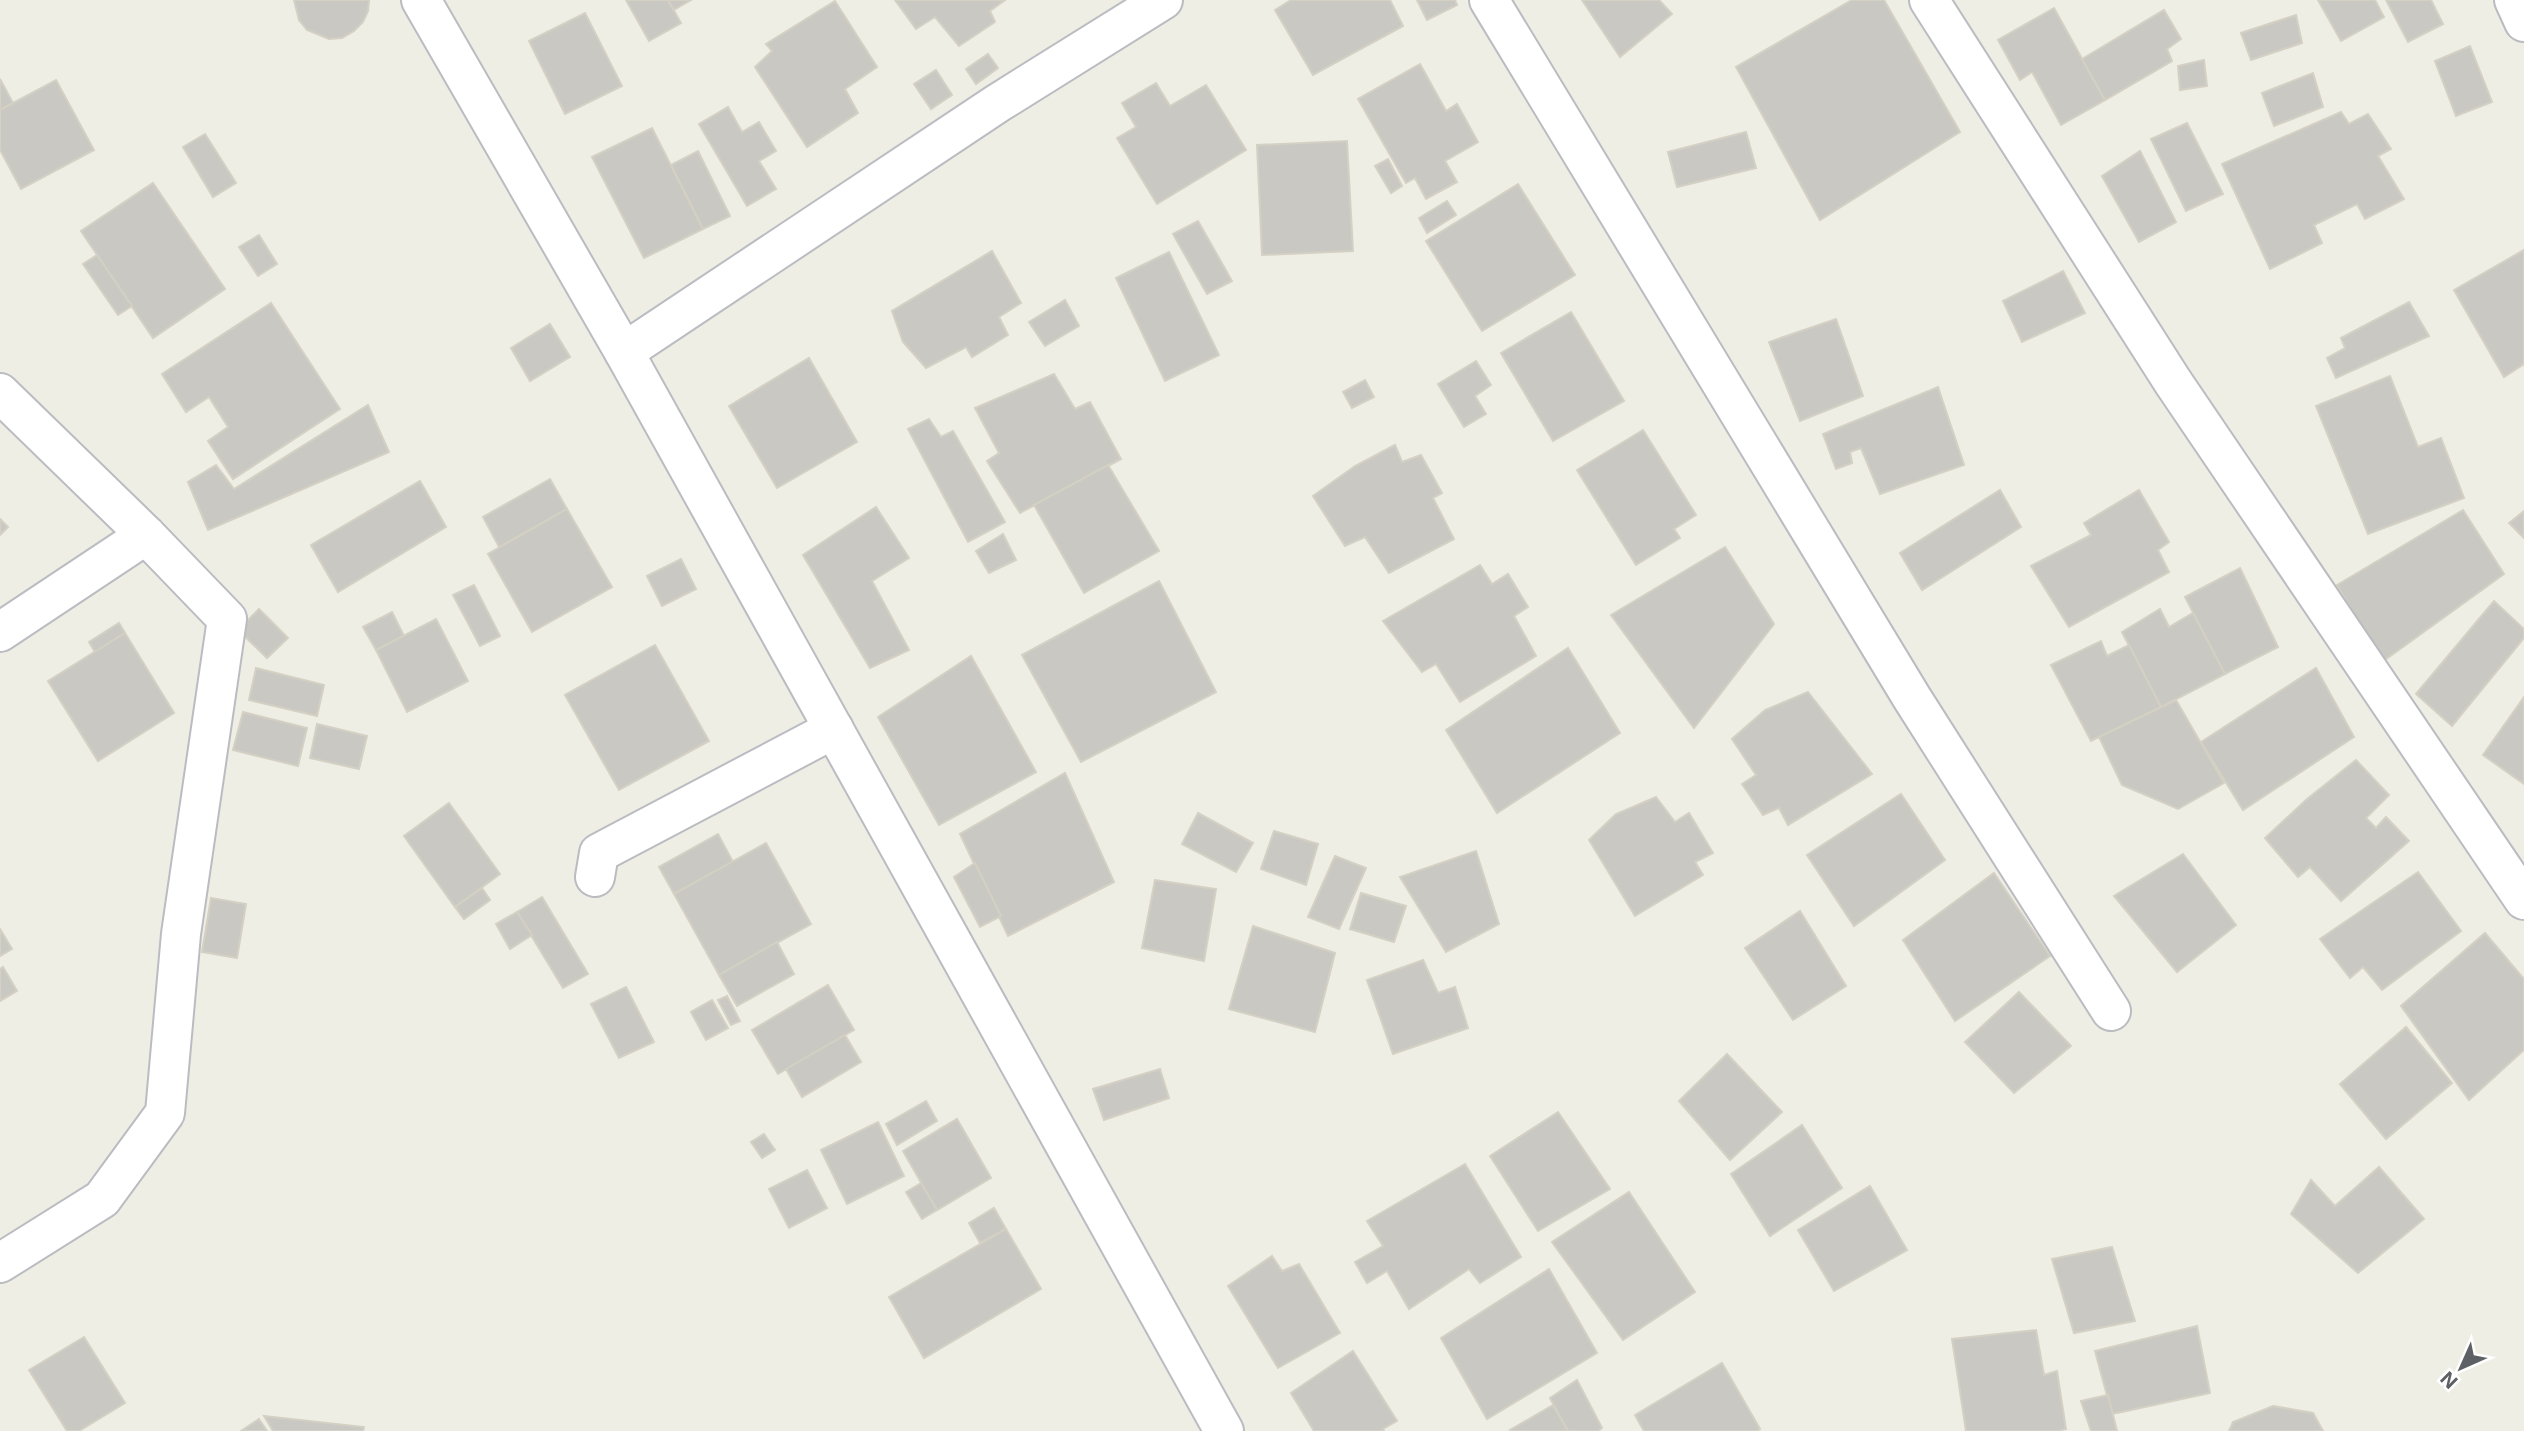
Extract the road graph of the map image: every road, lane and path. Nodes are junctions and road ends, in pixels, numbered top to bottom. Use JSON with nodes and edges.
{"nodes":[{"id":1,"x":421,"y":0,"type":"edge"},
{"id":2,"x":1163,"y":0,"type":"edge"},
{"id":3,"x":1489,"y":0,"type":"edge"},
{"id":4,"x":1929,"y":0,"type":"edge"},
{"id":5,"x":624,"y":352,"type":"junction"},
{"id":6,"x":0,"y":393,"type":"edge"},
{"id":7,"x":146,"y":535,"type":"junction"},
{"id":8,"x":0,"y":632,"type":"edge"},
{"id":9,"x":834,"y":729,"type":"junction"},
{"id":10,"x":595,"y":877,"type":"dead end"},
{"id":11,"x":2524,"y":900,"type":"edge"},
{"id":12,"x":2112,"y":1011,"type":"dead end"},
{"id":13,"x":0,"y":1263,"type":"edge"},
{"id":14,"x":1224,"y":1431,"type":"edge"}],
"edges":[{"from":1,"to":5,"type":"street"},
{"from":2,"to":5,"type":"street"},
{"from":3,"to":12,"type":"street"},
{"from":4,"to":11,"type":"street"},
{"from":5,"to":9,"type":"street"},
{"from":6,"to":7,"type":"street"},
{"from":7,"to":8,"type":"street"},
{"from":7,"to":13,"type":"street"},
{"from":9,"to":10,"type":"street"},
{"from":9,"to":14,"type":"street"}]}
